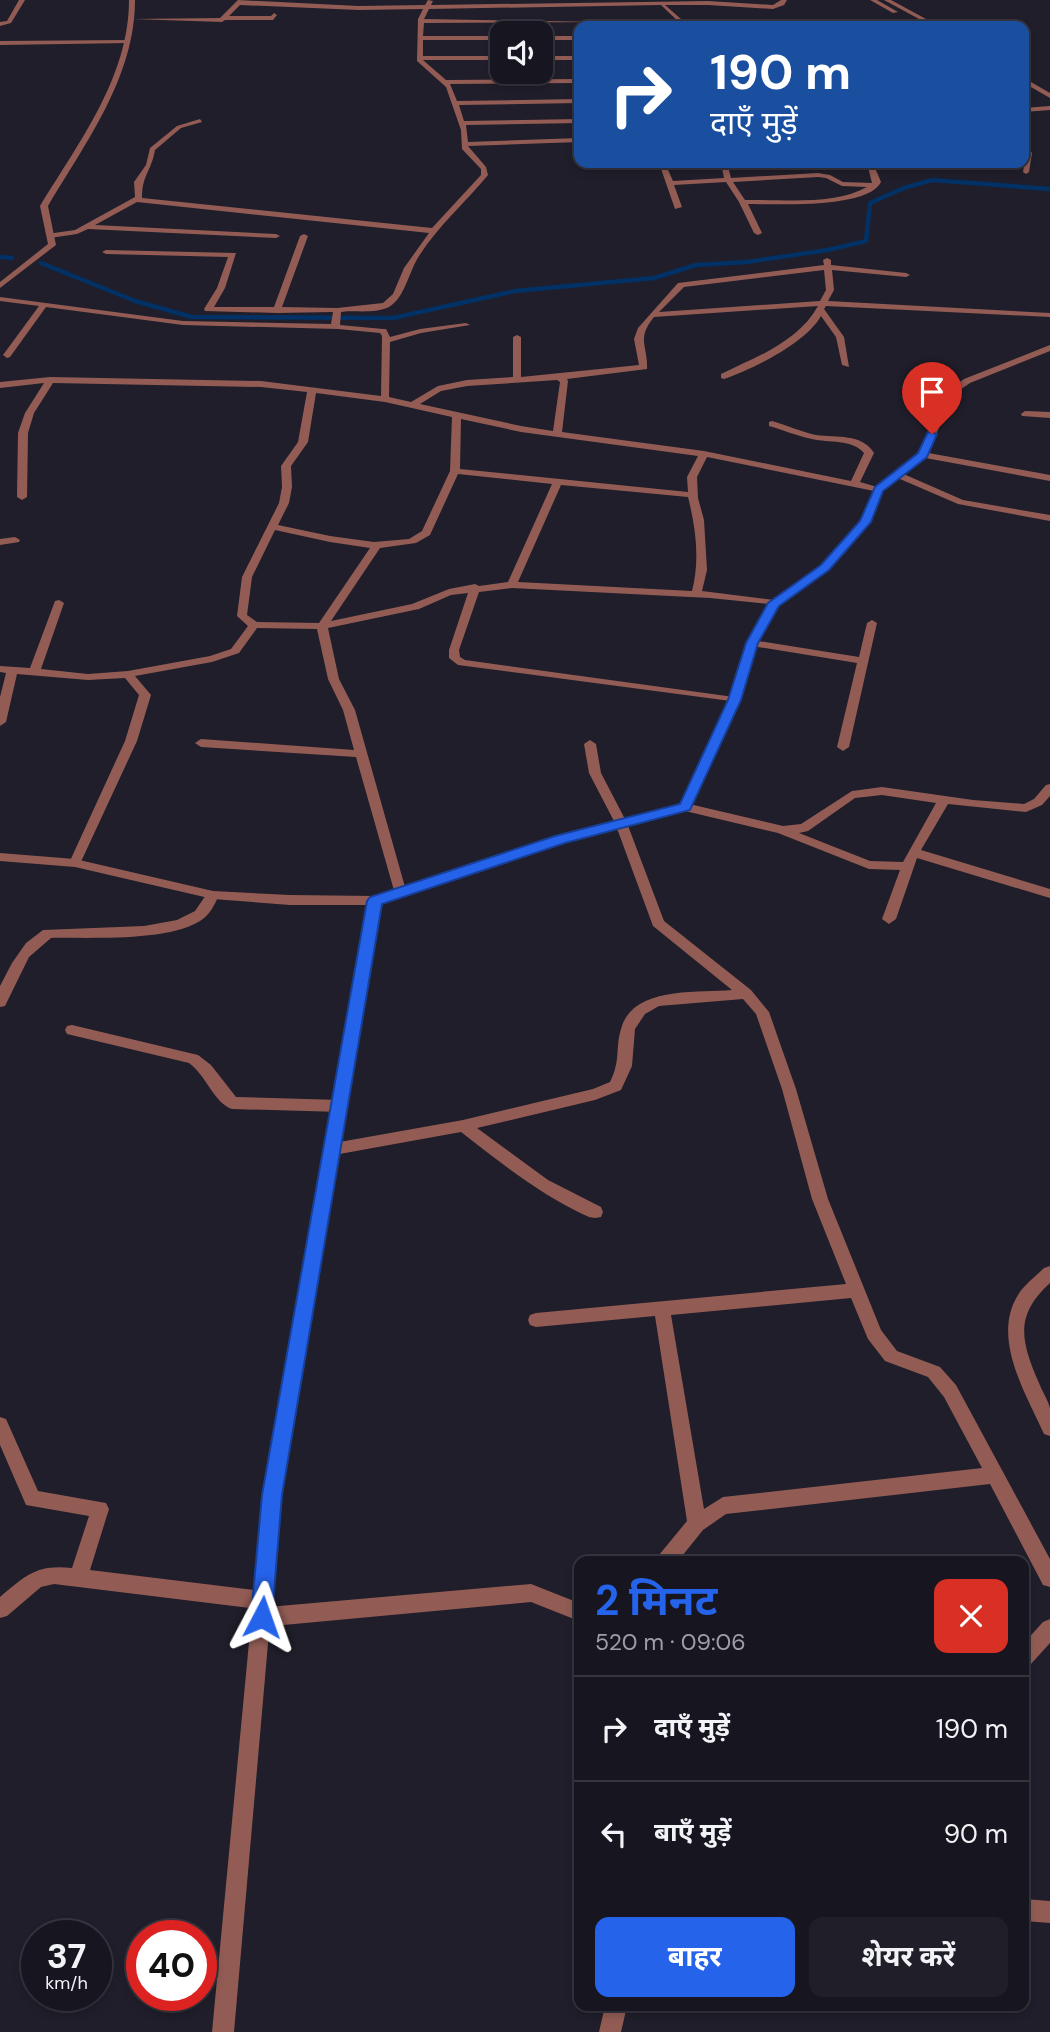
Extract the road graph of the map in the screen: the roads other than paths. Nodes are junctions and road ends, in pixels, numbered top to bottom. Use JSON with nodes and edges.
{"nodes":[{"id":1,"x":22,"y":0,"type":"edge"},
{"id":2,"x":132,"y":0,"type":"edge"},
{"id":3,"x":388,"y":0,"type":"edge"},
{"id":4,"x":784,"y":0,"type":"edge"},
{"id":5,"x":873,"y":0,"type":"edge"},
{"id":6,"x":887,"y":0,"type":"edge"},
{"id":7,"x":239,"y":2,"type":"edge"},
{"id":8,"x":428,"y":3,"type":"edge"},
{"id":9,"x":599,"y":6,"type":"junction"},
{"id":10,"x":663,"y":6,"type":"junction"},
{"id":11,"x":379,"y":7,"type":"junction"},
{"id":12,"x":274,"y":15,"type":"dead end"},
{"id":13,"x":225,"y":18,"type":"junction"},
{"id":14,"x":135,"y":19,"type":"junction"},
{"id":15,"x":421,"y":21,"type":"junction"},
{"id":16,"x":601,"y":21,"type":"edge"},
{"id":17,"x":680,"y":21,"type":"edge"},
{"id":18,"x":911,"y":21,"type":"edge"},
{"id":19,"x":927,"y":21,"type":"edge"},
{"id":20,"x":0,"y":24,"type":"edge"},
{"id":21,"x":574,"y":24,"type":"edge"},
{"id":22,"x":421,"y":37,"type":"junction"},
{"id":23,"x":490,"y":38,"type":"edge"},
{"id":24,"x":553,"y":38,"type":"edge"},
{"id":25,"x":574,"y":38,"type":"edge"},
{"id":26,"x":128,"y":42,"type":"junction"},
{"id":27,"x":0,"y":44,"type":"edge"},
{"id":28,"x":420,"y":58,"type":"junction"},
{"id":29,"x":490,"y":58,"type":"edge"},
{"id":30,"x":553,"y":58,"type":"edge"},
{"id":31,"x":574,"y":58,"type":"edge"},
{"id":32,"x":490,"y":81,"type":"edge"},
{"id":33,"x":553,"y":81,"type":"edge"},
{"id":34,"x":574,"y":81,"type":"edge"},
{"id":35,"x":445,"y":82,"type":"junction"},
{"id":36,"x":1029,"y":83,"type":"edge"},
{"id":37,"x":529,"y":84,"type":"edge"},
{"id":38,"x":1029,"y":93,"type":"edge"},
{"id":39,"x":1050,"y":96,"type":"edge"},
{"id":40,"x":534,"y":101,"type":"junction"},
{"id":41,"x":574,"y":101,"type":"edge"},
{"id":42,"x":454,"y":103,"type":"junction"},
{"id":43,"x":1050,"y":107,"type":"edge"},
{"id":44,"x":1029,"y":109,"type":"edge"},
{"id":45,"x":200,"y":121,"type":"dead end"},
{"id":46,"x":550,"y":121,"type":"junction"},
{"id":47,"x":574,"y":121,"type":"edge"},
{"id":48,"x":461,"y":123,"type":"junction"},
{"id":49,"x":574,"y":141,"type":"edge"},
{"id":50,"x":464,"y":144,"type":"junction"},
{"id":51,"x":664,"y":168,"type":"edge"},
{"id":52,"x":725,"y":168,"type":"edge"},
{"id":53,"x":872,"y":168,"type":"edge"},
{"id":54,"x":1027,"y":168,"type":"edge"},
{"id":55,"x":1026,"y":172,"type":"dead end"},
{"id":56,"x":729,"y":181,"type":"junction"},
{"id":57,"x":670,"y":183,"type":"junction"},
{"id":58,"x":876,"y":185,"type":"junction"},
{"id":59,"x":136,"y":200,"type":"junction"},
{"id":60,"x":743,"y":202,"type":"junction"},
{"id":61,"x":678,"y":206,"type":"dead end"},
{"id":62,"x":87,"y":227,"type":"junction"},
{"id":63,"x":435,"y":231,"type":"junction"},
{"id":64,"x":758,"y":233,"type":"dead end"},
{"id":65,"x":50,"y":236,"type":"junction"},
{"id":66,"x":276,"y":236,"type":"dead end"},
{"id":67,"x":304,"y":236,"type":"dead end"},
{"id":68,"x":106,"y":252,"type":"dead end"},
{"id":69,"x":827,"y":264,"type":"junction"},
{"id":70,"x":906,"y":275,"type":"dead end"},
{"id":71,"x":0,"y":286,"type":"edge"},
{"id":72,"x":0,"y":299,"type":"edge"},
{"id":73,"x":44,"y":304,"type":"junction"},
{"id":74,"x":822,"y":306,"type":"junction"},
{"id":75,"x":276,"y":311,"type":"junction"},
{"id":76,"x":652,"y":315,"type":"junction"},
{"id":77,"x":1050,"y":315,"type":"edge"},
{"id":78,"x":337,"y":318,"type":"junction"},
{"id":79,"x":466,"y":325,"type":"dead end"},
{"id":80,"x":517,"y":337,"type":"dead end"},
{"id":81,"x":386,"y":341,"type":"junction"},
{"id":82,"x":1050,"y":348,"type":"edge"},
{"id":83,"x":7,"y":355,"type":"dead end"},
{"id":84,"x":846,"y":365,"type":"dead end"},
{"id":85,"x":724,"y":376,"type":"dead end"},
{"id":86,"x":559,"y":377,"type":"junction"},
{"id":87,"x":50,"y":380,"type":"junction"},
{"id":88,"x":517,"y":380,"type":"junction"},
{"id":89,"x":0,"y":385,"type":"edge"},
{"id":90,"x":312,"y":390,"type":"junction"},
{"id":91,"x":386,"y":399,"type":"junction"},
{"id":92,"x":412,"y":405,"type":"junction"},
{"id":93,"x":1025,"y":414,"type":"dead end"},
{"id":94,"x":1050,"y":415,"type":"edge"},
{"id":95,"x":457,"y":416,"type":"junction"},
{"id":96,"x":772,"y":424,"type":"dead end"},
{"id":97,"x":557,"y":434,"type":"junction"},
{"id":98,"x":704,"y":454,"type":"junction"},
{"id":99,"x":923,"y":455,"type":"junction"},
{"id":100,"x":455,"y":471,"type":"junction"},
{"id":101,"x":896,"y":474,"type":"junction"},
{"id":102,"x":1050,"y":478,"type":"edge"},
{"id":103,"x":558,"y":481,"type":"junction"},
{"id":104,"x":855,"y":483,"type":"junction"},
{"id":105,"x":878,"y":489,"type":"junction"},
{"id":106,"x":692,"y":495,"type":"junction"},
{"id":107,"x":22,"y":497,"type":"dead end"},
{"id":108,"x":1050,"y":518,"type":"edge"},
{"id":109,"x":273,"y":527,"type":"junction"},
{"id":110,"x":15,"y":540,"type":"dead end"},
{"id":111,"x":0,"y":542,"type":"edge"},
{"id":112,"x":376,"y":546,"type":"junction"},
{"id":113,"x":512,"y":585,"type":"junction"},
{"id":114,"x":475,"y":587,"type":"junction"},
{"id":115,"x":696,"y":594,"type":"junction"},
{"id":116,"x":59,"y":603,"type":"dead end"},
{"id":117,"x":774,"y":603,"type":"junction"},
{"id":118,"x":872,"y":622,"type":"dead end"},
{"id":119,"x":254,"y":625,"type":"junction"},
{"id":120,"x":322,"y":626,"type":"junction"},
{"id":121,"x":752,"y":643,"type":"junction"},
{"id":122,"x":863,"y":661,"type":"junction"},
{"id":123,"x":6,"y":670,"type":"edge"},
{"id":124,"x":34,"y":672,"type":"junction"},
{"id":125,"x":128,"y":674,"type":"junction"},
{"id":126,"x":734,"y":700,"type":"junction"},
{"id":127,"x":0,"y":722,"type":"edge"},
{"id":128,"x":201,"y":743,"type":"dead end"},
{"id":129,"x":590,"y":744,"type":"dead end"},
{"id":130,"x":843,"y":747,"type":"dead end"},
{"id":131,"x":360,"y":754,"type":"junction"},
{"id":132,"x":1050,"y":788,"type":"edge"},
{"id":133,"x":944,"y":800,"type":"junction"},
{"id":134,"x":685,"y":807,"type":"junction"},
{"id":135,"x":621,"y":823,"type":"junction"},
{"id":136,"x":778,"y":829,"type":"junction"},
{"id":137,"x":913,"y":852,"type":"junction"},
{"id":138,"x":0,"y":857,"type":"edge"},
{"id":139,"x":75,"y":863,"type":"junction"},
{"id":140,"x":907,"y":866,"type":"junction"},
{"id":141,"x":401,"y":894,"type":"junction"},
{"id":142,"x":1050,"y":894,"type":"edge"},
{"id":143,"x":213,"y":895,"type":"junction"},
{"id":144,"x":375,"y":901,"type":"junction"},
{"id":145,"x":889,"y":919,"type":"dead end"},
{"id":146,"x":746,"y":994,"type":"junction"},
{"id":147,"x":0,"y":1002,"type":"edge"},
{"id":148,"x":72,"y":1030,"type":"dead end"},
{"id":149,"x":341,"y":1105,"type":"junction"},
{"id":150,"x":463,"y":1126,"type":"junction"},
{"id":151,"x":334,"y":1149,"type":"junction"},
{"id":152,"x":595,"y":1212,"type":"dead end"},
{"id":153,"x":1050,"y":1273,"type":"edge"},
{"id":154,"x":856,"y":1290,"type":"junction"},
{"id":155,"x":662,"y":1308,"type":"junction"},
{"id":156,"x":536,"y":1320,"type":"dead end"},
{"id":157,"x":0,"y":1425,"type":"edge"},
{"id":158,"x":1050,"y":1428,"type":"edge"},
{"id":159,"x":995,"y":1475,"type":"junction"},
{"id":160,"x":696,"y":1524,"type":"junction"},
{"id":161,"x":670,"y":1556,"type":"edge"},
{"id":162,"x":78,"y":1578,"type":"junction"},
{"id":163,"x":1050,"y":1578,"type":"edge"},
{"id":164,"x":0,"y":1609,"type":"edge"},
{"id":165,"x":262,"y":1609,"type":"junction"},
{"id":166,"x":574,"y":1610,"type":"edge"},
{"id":167,"x":1050,"y":1629,"type":"edge"},
{"id":168,"x":1029,"y":1652,"type":"edge"},
{"id":169,"x":1029,"y":1910,"type":"edge"},
{"id":170,"x":1050,"y":1912,"type":"edge"},
{"id":171,"x":615,"y":2011,"type":"edge"},
{"id":172,"x":223,"y":2032,"type":"edge"},
{"id":173,"x":610,"y":2032,"type":"edge"}],
"edges":[{"from":1,"to":20,"type":"street"},
{"from":2,"to":14,"type":"street"},
{"from":3,"to":11,"type":"street"},
{"from":4,"to":10,"type":"street"},
{"from":5,"to":18,"type":"street"},
{"from":6,"to":19,"type":"street"},
{"from":7,"to":11,"type":"street"},
{"from":7,"to":13,"type":"street"},
{"from":8,"to":9,"type":"street"},
{"from":8,"to":11,"type":"street"},
{"from":8,"to":15,"type":"street"},
{"from":9,"to":10,"type":"street"},
{"from":9,"to":16,"type":"street"},
{"from":10,"to":17,"type":"street"},
{"from":12,"to":13,"type":"street"},
{"from":13,"to":14,"type":"street"},
{"from":14,"to":26,"type":"street"},
{"from":15,"to":21,"type":"street"},
{"from":15,"to":22,"type":"street"},
{"from":22,"to":23,"type":"street"},
{"from":22,"to":28,"type":"street"},
{"from":24,"to":25,"type":"street"},
{"from":26,"to":27,"type":"street"},
{"from":26,"to":65,"type":"street"},
{"from":28,"to":29,"type":"street"},
{"from":28,"to":35,"type":"street"},
{"from":30,"to":31,"type":"street"},
{"from":32,"to":35,"type":"street"},
{"from":33,"to":34,"type":"street"},
{"from":35,"to":42,"type":"street"},
{"from":36,"to":39,"type":"street"},
{"from":37,"to":40,"type":"street"},
{"from":38,"to":43,"type":"street"},
{"from":40,"to":41,"type":"street"},
{"from":40,"to":42,"type":"street"},
{"from":40,"to":46,"type":"street"},
{"from":42,"to":48,"type":"street"},
{"from":43,"to":44,"type":"street"},
{"from":45,"to":59,"type":"street"},
{"from":46,"to":47,"type":"street"},
{"from":46,"to":48,"type":"street"},
{"from":48,"to":50,"type":"street"},
{"from":49,"to":50,"type":"street"},
{"from":50,"to":63,"type":"street"},
{"from":51,"to":57,"type":"street"},
{"from":52,"to":56,"type":"street"},
{"from":53,"to":58,"type":"street"},
{"from":54,"to":55,"type":"street"},
{"from":56,"to":57,"type":"street"},
{"from":56,"to":58,"type":"street"},
{"from":56,"to":60,"type":"street"},
{"from":57,"to":61,"type":"street"},
{"from":58,"to":60,"type":"street"},
{"from":59,"to":62,"type":"street"},
{"from":59,"to":63,"type":"street"},
{"from":60,"to":64,"type":"street"},
{"from":62,"to":65,"type":"street"},
{"from":62,"to":66,"type":"street"},
{"from":63,"to":78,"type":"street"},
{"from":65,"to":71,"type":"street"},
{"from":67,"to":75,"type":"street"},
{"from":68,"to":75,"type":"street"},
{"from":69,"to":70,"type":"street"},
{"from":69,"to":74,"type":"street"},
{"from":69,"to":76,"type":"street"},
{"from":72,"to":73,"type":"street"},
{"from":73,"to":78,"type":"street"},
{"from":73,"to":83,"type":"street"},
{"from":74,"to":76,"type":"street"},
{"from":74,"to":77,"type":"street"},
{"from":74,"to":84,"type":"street"},
{"from":74,"to":85,"type":"street"},
{"from":75,"to":78,"type":"street"},
{"from":76,"to":86,"type":"street"},
{"from":78,"to":81,"type":"street"},
{"from":79,"to":81,"type":"street"},
{"from":80,"to":88,"type":"street"},
{"from":81,"to":91,"type":"street"},
{"from":82,"to":99,"type":"street"},
{"from":86,"to":88,"type":"street"},
{"from":86,"to":97,"type":"street"},
{"from":87,"to":89,"type":"street"},
{"from":87,"to":90,"type":"street"},
{"from":87,"to":107,"type":"street"},
{"from":88,"to":92,"type":"street"},
{"from":90,"to":91,"type":"street"},
{"from":90,"to":109,"type":"street"},
{"from":91,"to":92,"type":"street"},
{"from":92,"to":95,"type":"street"},
{"from":93,"to":94,"type":"street"},
{"from":95,"to":97,"type":"street"},
{"from":95,"to":100,"type":"street"},
{"from":96,"to":104,"type":"street"},
{"from":97,"to":98,"type":"street"},
{"from":98,"to":104,"type":"street"},
{"from":98,"to":106,"type":"street"},
{"from":99,"to":101,"type":"street"},
{"from":99,"to":102,"type":"street"},
{"from":100,"to":103,"type":"street"},
{"from":100,"to":112,"type":"street"},
{"from":101,"to":105,"type":"street"},
{"from":101,"to":108,"type":"street"},
{"from":103,"to":106,"type":"street"},
{"from":103,"to":113,"type":"street"},
{"from":104,"to":105,"type":"street"},
{"from":105,"to":117,"type":"street"},
{"from":106,"to":115,"type":"street"},
{"from":109,"to":112,"type":"street"},
{"from":109,"to":119,"type":"street"},
{"from":110,"to":111,"type":"street"},
{"from":112,"to":120,"type":"street"},
{"from":113,"to":114,"type":"street"},
{"from":113,"to":115,"type":"street"},
{"from":114,"to":120,"type":"street"},
{"from":114,"to":126,"type":"street"},
{"from":115,"to":117,"type":"street"},
{"from":116,"to":124,"type":"street"},
{"from":117,"to":121,"type":"street"},
{"from":118,"to":122,"type":"street"},
{"from":119,"to":120,"type":"street"},
{"from":119,"to":125,"type":"street"},
{"from":120,"to":131,"type":"street"},
{"from":121,"to":122,"type":"street"},
{"from":121,"to":126,"type":"street"},
{"from":122,"to":130,"type":"street"},
{"from":123,"to":124,"type":"street"},
{"from":123,"to":127,"type":"street"},
{"from":124,"to":125,"type":"street"},
{"from":125,"to":139,"type":"street"},
{"from":126,"to":134,"type":"street"},
{"from":128,"to":131,"type":"street"},
{"from":129,"to":135,"type":"street"},
{"from":131,"to":141,"type":"street"},
{"from":132,"to":133,"type":"street"},
{"from":133,"to":136,"type":"street"},
{"from":133,"to":137,"type":"street"},
{"from":134,"to":135,"type":"street"},
{"from":134,"to":136,"type":"street"},
{"from":135,"to":141,"type":"street"},
{"from":135,"to":146,"type":"street"},
{"from":136,"to":140,"type":"street"},
{"from":137,"to":140,"type":"street"},
{"from":137,"to":142,"type":"street"},
{"from":138,"to":139,"type":"street"},
{"from":139,"to":143,"type":"street"},
{"from":140,"to":145,"type":"street"},
{"from":141,"to":144,"type":"street"},
{"from":143,"to":144,"type":"street"},
{"from":143,"to":147,"type":"street"},
{"from":144,"to":149,"type":"street"},
{"from":146,"to":150,"type":"street"},
{"from":146,"to":154,"type":"street"},
{"from":148,"to":149,"type":"street"},
{"from":149,"to":151,"type":"street"},
{"from":150,"to":151,"type":"street"},
{"from":150,"to":152,"type":"street"},
{"from":151,"to":165,"type":"street"},
{"from":153,"to":158,"type":"street"},
{"from":154,"to":155,"type":"street"},
{"from":154,"to":159,"type":"street"},
{"from":155,"to":156,"type":"street"},
{"from":155,"to":160,"type":"street"},
{"from":157,"to":162,"type":"street"},
{"from":159,"to":160,"type":"street"},
{"from":159,"to":163,"type":"street"},
{"from":160,"to":161,"type":"street"},
{"from":162,"to":164,"type":"street"},
{"from":162,"to":165,"type":"street"},
{"from":165,"to":166,"type":"street"},
{"from":165,"to":172,"type":"street"},
{"from":167,"to":168,"type":"street"},
{"from":169,"to":170,"type":"street"},
{"from":171,"to":173,"type":"street"}]}
